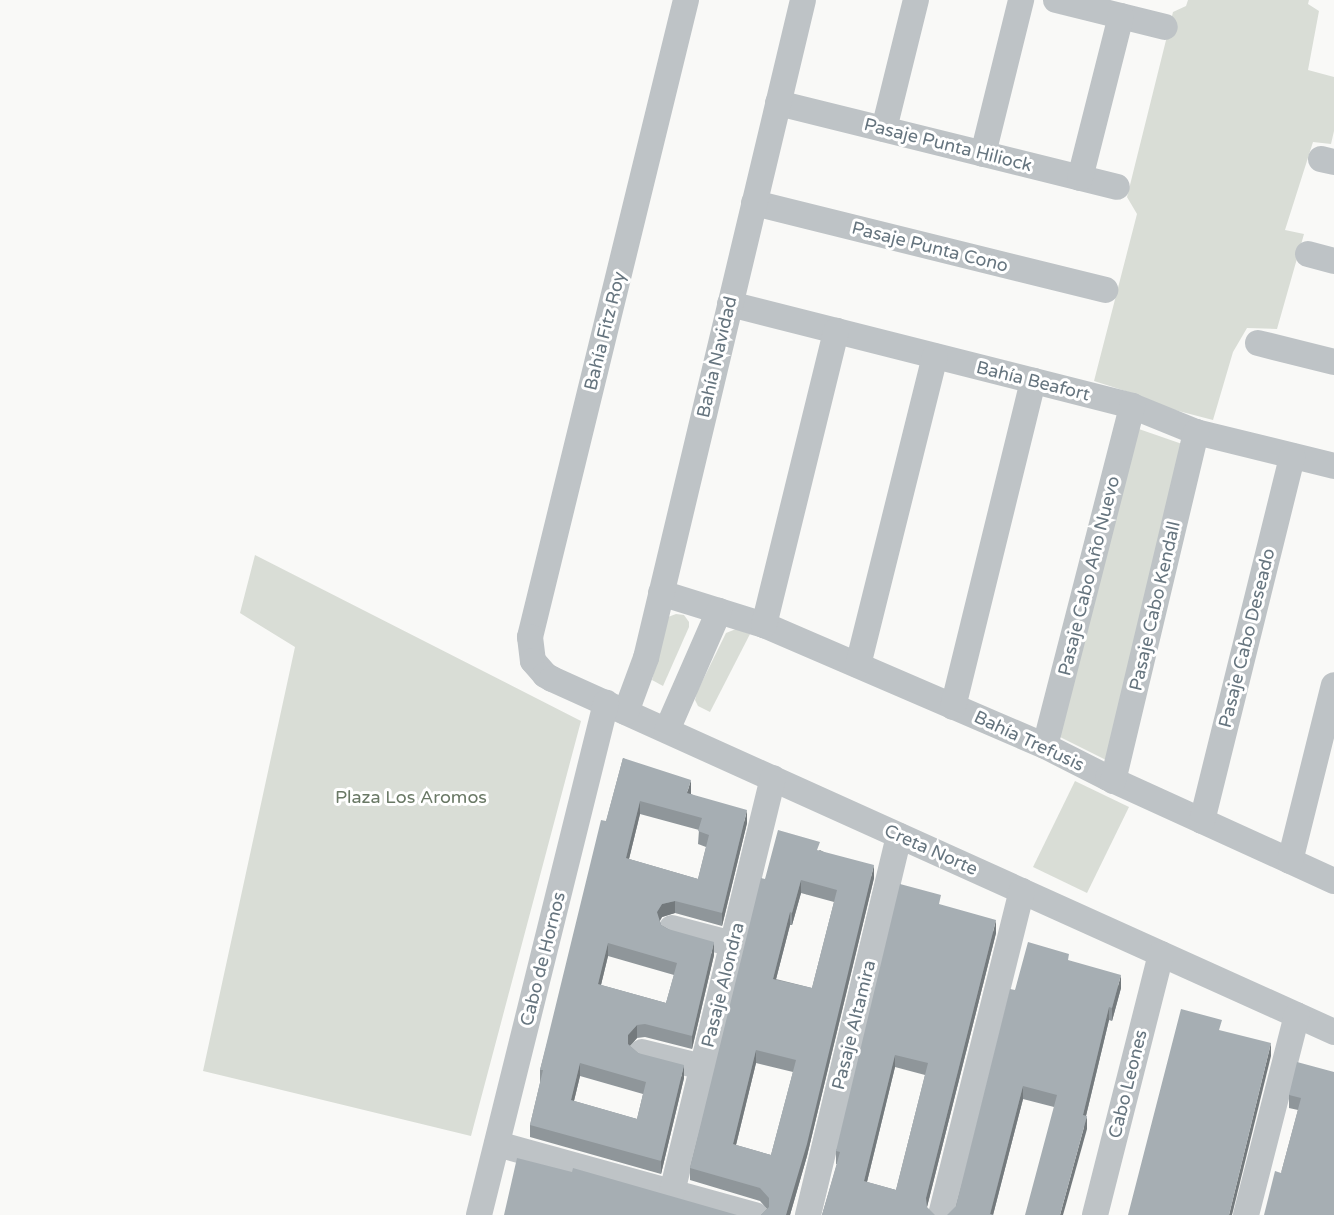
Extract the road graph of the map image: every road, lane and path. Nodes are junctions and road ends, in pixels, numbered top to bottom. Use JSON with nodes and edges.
{"nodes":[{"id":1,"x":686,"y":0,"type":"edge"},
{"id":2,"x":803,"y":0,"type":"edge"},
{"id":3,"x":916,"y":0,"type":"edge"},
{"id":4,"x":1021,"y":0,"type":"edge"},
{"id":5,"x":1056,"y":0,"type":"edge"},
{"id":6,"x":1121,"y":16,"type":"junction"},
{"id":7,"x":1165,"y":27,"type":"dead end"},
{"id":8,"x":778,"y":103,"type":"junction"},
{"id":9,"x":884,"y":129,"type":"junction"},
{"id":10,"x":983,"y":154,"type":"junction"},
{"id":11,"x":1080,"y":178,"type":"junction"},
{"id":12,"x":1117,"y":187,"type":"dead end"},
{"id":13,"x":754,"y":203,"type":"junction"},
{"id":14,"x":1308,"y":254,"type":"dead end"},
{"id":15,"x":1334,"y":261,"type":"edge"},
{"id":16,"x":1105,"y":290,"type":"dead end"},
{"id":17,"x":730,"y":304,"type":"junction"},
{"id":18,"x":836,"y":331,"type":"junction"},
{"id":19,"x":1258,"y":343,"type":"dead end"},
{"id":20,"x":935,"y":356,"type":"junction"},
{"id":21,"x":1334,"y":362,"type":"edge"},
{"id":22,"x":1033,"y":381,"type":"junction"},
{"id":23,"x":1132,"y":406,"type":"junction"},
{"id":24,"x":1196,"y":432,"type":"junction"},
{"id":25,"x":1292,"y":456,"type":"junction"},
{"id":26,"x":1334,"y":466,"type":"edge"},
{"id":27,"x":661,"y":593,"type":"junction"},
{"id":28,"x":719,"y":610,"type":"junction"},
{"id":29,"x":764,"y":625,"type":"junction"},
{"id":30,"x":533,"y":661,"type":"joint"},
{"id":31,"x":858,"y":665,"type":"junction"},
{"id":32,"x":1334,"y":685,"type":"edge"},
{"id":33,"x":616,"y":707,"type":"junction"},
{"id":34,"x":953,"y":707,"type":"junction"},
{"id":35,"x":667,"y":730,"type":"junction"},
{"id":36,"x":1045,"y":746,"type":"junction"},
{"id":37,"x":773,"y":778,"type":"junction"},
{"id":38,"x":1113,"y":781,"type":"junction"},
{"id":39,"x":1202,"y":821,"type":"junction"},
{"id":40,"x":899,"y":836,"type":"junction"},
{"id":41,"x":1290,"y":861,"type":"junction"},
{"id":42,"x":1334,"y":881,"type":"edge"},
{"id":43,"x":1022,"y":891,"type":"junction"},
{"id":44,"x":672,"y":928,"type":"edge"},
{"id":45,"x":733,"y":944,"type":"junction"},
{"id":46,"x":1161,"y":954,"type":"junction"},
{"id":47,"x":1297,"y":1015,"type":"junction"},
{"id":48,"x":1334,"y":1032,"type":"edge"},
{"id":49,"x":642,"y":1052,"type":"edge"},
{"id":50,"x":703,"y":1067,"type":"junction"},
{"id":51,"x":497,"y":1144,"type":"junction"},
{"id":52,"x":672,"y":1192,"type":"junction"},
{"id":53,"x":479,"y":1215,"type":"edge"},
{"id":54,"x":755,"y":1215,"type":"edge"},
{"id":55,"x":808,"y":1215,"type":"edge"},
{"id":56,"x":941,"y":1215,"type":"edge"},
{"id":57,"x":1095,"y":1215,"type":"edge"},
{"id":58,"x":1246,"y":1215,"type":"edge"}],
"edges":[{"from":1,"to":30,"type":"street","name":"Bahía Fitz Roy"},
{"from":2,"to":8,"type":"street","name":"Bahía Navidad"},
{"from":3,"to":9,"type":"street"},
{"from":4,"to":10,"type":"street"},
{"from":5,"to":6,"type":"street"},
{"from":6,"to":7,"type":"street"},
{"from":6,"to":11,"type":"street"},
{"from":8,"to":9,"type":"street","name":"Pasaje Punta Hiliock"},
{"from":8,"to":13,"type":"street","name":"Bahía Navidad"},
{"from":9,"to":10,"type":"street","name":"Pasaje Punta Hiliock"},
{"from":10,"to":11,"type":"street","name":"Pasaje Punta Hiliock"},
{"from":11,"to":12,"type":"street","name":"Pasaje Punta Hiliock"},
{"from":13,"to":16,"type":"street","name":"Pasaje Punta Cono"},
{"from":13,"to":17,"type":"street","name":"Bahía Navidad"},
{"from":14,"to":15,"type":"street"},
{"from":17,"to":18,"type":"street","name":"Bahía Beafort"},
{"from":17,"to":27,"type":"street","name":"Bahía Navidad"},
{"from":18,"to":20,"type":"street","name":"Bahía Beafort"},
{"from":18,"to":29,"type":"street"},
{"from":19,"to":21,"type":"street"},
{"from":20,"to":22,"type":"street","name":"Bahía Beafort"},
{"from":20,"to":31,"type":"street"},
{"from":22,"to":23,"type":"street","name":"Bahía Beafort"},
{"from":22,"to":34,"type":"street"},
{"from":23,"to":24,"type":"street","name":"Bahía Beafort"},
{"from":23,"to":36,"type":"street","name":"Pasaje Cabo Año Nuevo"},
{"from":24,"to":25,"type":"street","name":"Bahía Beafort"},
{"from":24,"to":38,"type":"street","name":"Pasaje Cabo Kendall"},
{"from":25,"to":26,"type":"street","name":"Bahía Beafort"},
{"from":25,"to":39,"type":"street","name":"Pasaje Cabo Deseado"},
{"from":27,"to":28,"type":"street","name":"Bahía Trefusis"},
{"from":27,"to":33,"type":"street","name":"Bahía Navidad"},
{"from":28,"to":29,"type":"street","name":"Bahía Trefusis"},
{"from":28,"to":35,"type":"street"},
{"from":29,"to":31,"type":"street","name":"Bahía Trefusis"},
{"from":30,"to":33,"type":"street","name":"Creta Norte"},
{"from":31,"to":34,"type":"street","name":"Bahía Trefusis"},
{"from":32,"to":41,"type":"street"},
{"from":33,"to":35,"type":"street","name":"Creta Norte"},
{"from":33,"to":51,"type":"street","name":"Cabo de Hornos"},
{"from":34,"to":36,"type":"street","name":"Bahía Trefusis"},
{"from":35,"to":37,"type":"street","name":"Creta Norte"},
{"from":36,"to":38,"type":"street","name":"Bahía Trefusis"},
{"from":37,"to":40,"type":"street","name":"Creta Norte"},
{"from":37,"to":45,"type":"street","name":"Pasaje Alondra"},
{"from":38,"to":39,"type":"street","name":"Bahía Trefusis"},
{"from":39,"to":41,"type":"street","name":"Bahía Trefusis"},
{"from":40,"to":43,"type":"street","name":"Creta Norte"},
{"from":40,"to":55,"type":"street","name":"Pasaje Altamira"},
{"from":41,"to":42,"type":"street","name":"Bahía Trefusis"},
{"from":43,"to":46,"type":"street","name":"Creta Norte"},
{"from":43,"to":56,"type":"street"},
{"from":44,"to":45,"type":"street"},
{"from":45,"to":50,"type":"street","name":"Pasaje Alondra"},
{"from":46,"to":47,"type":"street","name":"Creta Norte"},
{"from":46,"to":57,"type":"street","name":"Cabo Leones"},
{"from":47,"to":48,"type":"street","name":"Creta Norte"},
{"from":47,"to":58,"type":"street"},
{"from":49,"to":50,"type":"street"},
{"from":50,"to":52,"type":"street","name":"Pasaje Alondra"},
{"from":51,"to":52,"type":"street"},
{"from":51,"to":53,"type":"street","name":"Cabo de Hornos"},
{"from":52,"to":54,"type":"street"}]}
